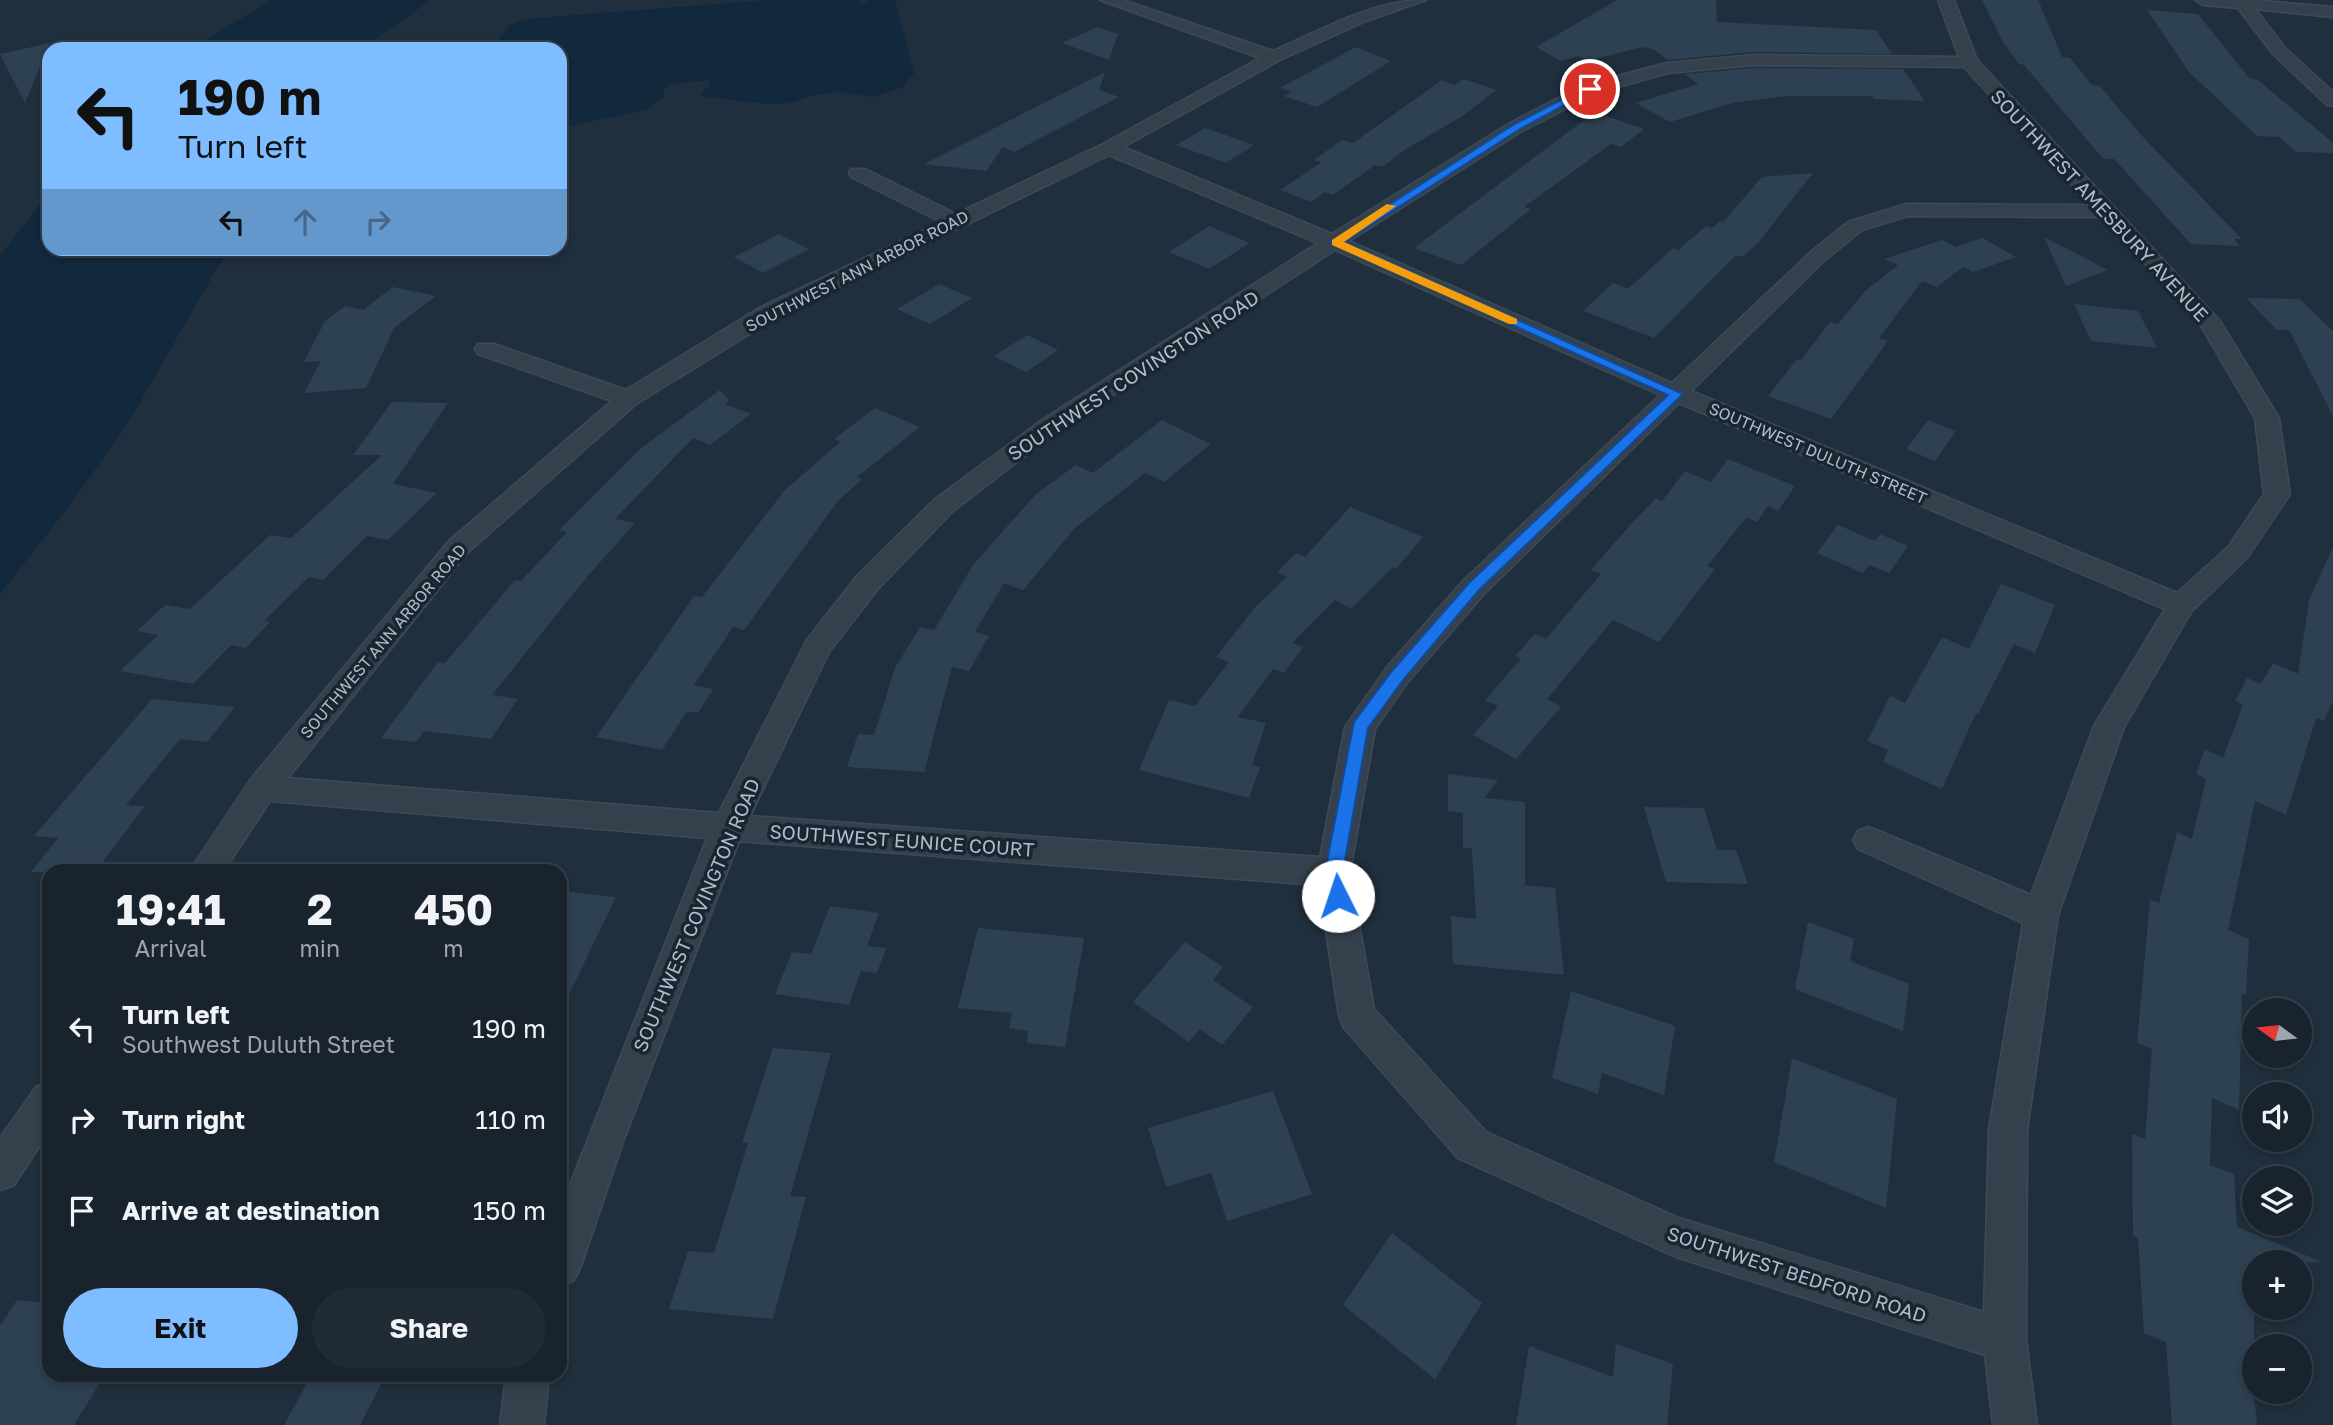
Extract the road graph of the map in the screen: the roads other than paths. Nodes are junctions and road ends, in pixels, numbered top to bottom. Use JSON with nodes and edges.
{"nodes":[{"id":1,"x":1108,"y":0,"type":"edge"},
{"id":2,"x":1946,"y":0,"type":"edge"},
{"id":3,"x":2203,"y":0,"type":"edge"},
{"id":4,"x":1403,"y":2,"type":"edge"},
{"id":5,"x":2242,"y":4,"type":"junction"},
{"id":6,"x":2333,"y":12,"type":"edge"},
{"id":7,"x":1274,"y":57,"type":"junction"},
{"id":8,"x":1969,"y":62,"type":"junction"},
{"id":9,"x":2333,"y":101,"type":"edge"},
{"id":10,"x":1109,"y":148,"type":"junction"},
{"id":11,"x":858,"y":173,"type":"dead end"},
{"id":12,"x":2104,"y":211,"type":"junction"},
{"id":13,"x":957,"y":222,"type":"junction"},
{"id":14,"x":1336,"y":243,"type":"junction"},
{"id":15,"x":486,"y":349,"type":"dead end"},
{"id":16,"x":1676,"y":394,"type":"junction"},
{"id":17,"x":628,"y":399,"type":"junction"},
{"id":18,"x":2181,"y":605,"type":"junction"},
{"id":19,"x":262,"y":788,"type":"junction"},
{"id":20,"x":728,"y":827,"type":"junction"},
{"id":21,"x":1869,"y":840,"type":"dead end"},
{"id":22,"x":210,"y":864,"type":"edge"},
{"id":23,"x":1334,"y":872,"type":"junction"},
{"id":24,"x":2041,"y":915,"type":"junction"},
{"id":25,"x":42,"y":1110,"type":"edge"},
{"id":26,"x":0,"y":1171,"type":"edge"},
{"id":27,"x":567,"y":1246,"type":"edge"},
{"id":28,"x":2005,"y":1340,"type":"junction"},
{"id":29,"x":527,"y":1382,"type":"edge"},
{"id":30,"x":522,"y":1425,"type":"edge"},
{"id":31,"x":2015,"y":1425,"type":"edge"}],
"edges":[{"from":1,"to":7,"type":"street"},
{"from":2,"to":8,"type":"street","name":"SOUTHWEST AMESBURY AVENUE"},
{"from":3,"to":5,"type":"street"},
{"from":4,"to":7,"type":"street","name":"SOUTHWEST ANN ARBOR ROAD"},
{"from":5,"to":6,"type":"street"},
{"from":5,"to":9,"type":"street"},
{"from":7,"to":10,"type":"street","name":"SOUTHWEST ANN ARBOR ROAD"},
{"from":8,"to":12,"type":"street","name":"SOUTHWEST AMESBURY AVENUE"},
{"from":8,"to":14,"type":"street","name":"SOUTHWEST COVINGTON ROAD"},
{"from":10,"to":13,"type":"street","name":"SOUTHWEST ANN ARBOR ROAD"},
{"from":10,"to":14,"type":"street","name":"SOUTHWEST DULUTH STREET"},
{"from":11,"to":13,"type":"street"},
{"from":12,"to":16,"type":"street","name":"SOUTHWEST BEDFORD ROAD"},
{"from":12,"to":18,"type":"street","name":"SOUTHWEST AMESBURY AVENUE"},
{"from":13,"to":17,"type":"street","name":"SOUTHWEST ANN ARBOR ROAD"},
{"from":14,"to":16,"type":"street","name":"SOUTHWEST DULUTH STREET"},
{"from":14,"to":20,"type":"street","name":"SOUTHWEST COVINGTON ROAD"},
{"from":15,"to":17,"type":"street"},
{"from":16,"to":18,"type":"street","name":"SOUTHWEST DULUTH STREET"},
{"from":16,"to":23,"type":"street","name":"SOUTHWEST BEDFORD ROAD"},
{"from":17,"to":19,"type":"street","name":"SOUTHWEST ANN ARBOR ROAD"},
{"from":18,"to":24,"type":"street","name":"SOUTHWEST AMESBURY AVENUE"},
{"from":19,"to":20,"type":"street","name":"SOUTHWEST EUNICE COURT"},
{"from":19,"to":22,"type":"street","name":"SOUTHWEST ANN ARBOR ROAD"},
{"from":20,"to":23,"type":"street","name":"SOUTHWEST EUNICE COURT"},
{"from":20,"to":27,"type":"street","name":"SOUTHWEST COVINGTON ROAD"},
{"from":21,"to":24,"type":"street"},
{"from":23,"to":28,"type":"street","name":"SOUTHWEST BEDFORD ROAD"},
{"from":24,"to":28,"type":"street","name":"SOUTHWEST AMESBURY AVENUE"},
{"from":25,"to":26,"type":"street"},
{"from":28,"to":31,"type":"street","name":"SOUTHWEST AMESBURY AVENUE"},
{"from":29,"to":30,"type":"street"}]}
